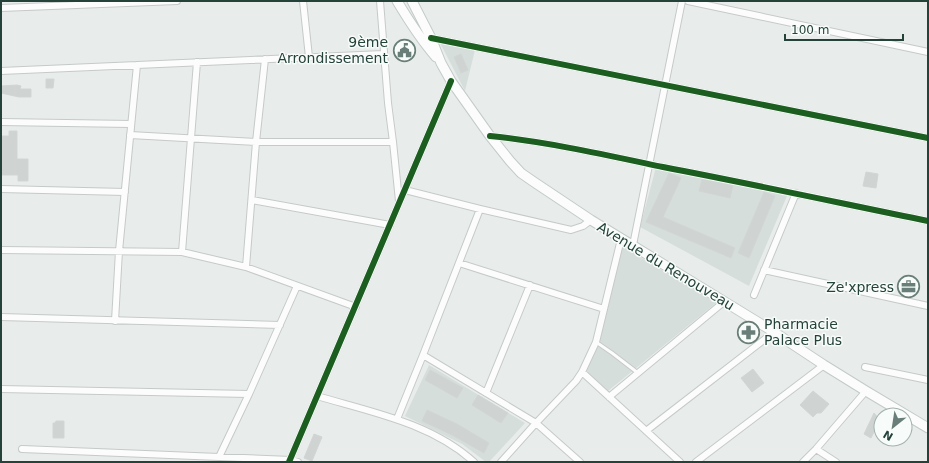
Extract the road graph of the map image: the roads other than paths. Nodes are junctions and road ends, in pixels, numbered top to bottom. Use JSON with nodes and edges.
{"nodes":[{"id":1,"x":171,"y":1,"type":"edge"},
{"id":2,"x":177,"y":1,"type":"edge"},
{"id":3,"x":303,"y":1,"type":"edge"},
{"id":4,"x":380,"y":1,"type":"edge"},
{"id":5,"x":397,"y":1,"type":"edge"},
{"id":6,"x":412,"y":1,"type":"edge"},
{"id":7,"x":682,"y":1,"type":"edge"},
{"id":8,"x":688,"y":1,"type":"edge"},
{"id":9,"x":1,"y":8,"type":"edge"},
{"id":10,"x":431,"y":38,"type":"junction"},
{"id":11,"x":928,"y":52,"type":"edge"},
{"id":12,"x":384,"y":54,"type":"junction"},
{"id":13,"x":309,"y":57,"type":"junction"},
{"id":14,"x":265,"y":59,"type":"junction"},
{"id":15,"x":197,"y":62,"type":"junction"},
{"id":16,"x":441,"y":63,"type":"junction"},
{"id":17,"x":137,"y":65,"type":"junction"},
{"id":18,"x":1,"y":71,"type":"edge"},
{"id":19,"x":451,"y":81,"type":"junction"},
{"id":20,"x":665,"y":86,"type":"junction"},
{"id":21,"x":1,"y":122,"type":"edge"},
{"id":22,"x":131,"y":124,"type":"junction"},
{"id":23,"x":130,"y":135,"type":"junction"},
{"id":24,"x":490,"y":136,"type":"junction"},
{"id":25,"x":191,"y":138,"type":"junction"},
{"id":26,"x":928,"y":138,"type":"edge"},
{"id":27,"x":256,"y":142,"type":"junction"},
{"id":28,"x":393,"y":142,"type":"junction"},
{"id":29,"x":649,"y":164,"type":"junction"},
{"id":30,"x":1,"y":190,"type":"edge"},
{"id":31,"x":405,"y":190,"type":"junction"},
{"id":32,"x":125,"y":192,"type":"junction"},
{"id":33,"x":796,"y":193,"type":"junction"},
{"id":34,"x":252,"y":200,"type":"junction"},
{"id":35,"x":399,"y":203,"type":"junction"},
{"id":36,"x":480,"y":209,"type":"junction"},
{"id":37,"x":591,"y":220,"type":"junction"},
{"id":38,"x":928,"y":221,"type":"edge"},
{"id":39,"x":390,"y":225,"type":"junction"},
{"id":40,"x":621,"y":239,"type":"junction"},
{"id":41,"x":633,"y":245,"type":"junction"},
{"id":42,"x":1,"y":250,"type":"edge"},
{"id":43,"x":119,"y":251,"type":"junction"},
{"id":44,"x":182,"y":252,"type":"junction"},
{"id":45,"x":459,"y":263,"type":"junction"},
{"id":46,"x":246,"y":267,"type":"junction"},
{"id":47,"x":764,"y":270,"type":"junction"},
{"id":48,"x":530,"y":285,"type":"junction"},
{"id":49,"x":297,"y":286,"type":"junction"},
{"id":50,"x":754,"y":294,"type":"dead end"},
{"id":51,"x":725,"y":301,"type":"junction"},
{"id":52,"x":928,"y":306,"type":"edge"},
{"id":53,"x":356,"y":307,"type":"junction"},
{"id":54,"x":604,"y":309,"type":"junction"},
{"id":55,"x":1,"y":317,"type":"edge"},
{"id":56,"x":115,"y":321,"type":"junction"},
{"id":57,"x":280,"y":325,"type":"junction"},
{"id":58,"x":774,"y":332,"type":"junction"},
{"id":59,"x":596,"y":342,"type":"junction"},
{"id":60,"x":423,"y":355,"type":"junction"},
{"id":61,"x":824,"y":365,"type":"junction"},
{"id":62,"x":865,"y":367,"type":"dead end"},
{"id":63,"x":582,"y":372,"type":"junction"},
{"id":64,"x":638,"y":374,"type":"junction"},
{"id":65,"x":928,"y":380,"type":"edge"},
{"id":66,"x":1,"y":389,"type":"edge"},
{"id":67,"x":866,"y":391,"type":"junction"},
{"id":68,"x":486,"y":393,"type":"junction"},
{"id":69,"x":249,"y":394,"type":"junction"},
{"id":70,"x":317,"y":396,"type":"junction"},
{"id":71,"x":609,"y":397,"type":"junction"},
{"id":72,"x":397,"y":419,"type":"junction"},
{"id":73,"x":536,"y":423,"type":"junction"},
{"id":74,"x":928,"y":428,"type":"edge"},
{"id":75,"x":646,"y":431,"type":"junction"},
{"id":76,"x":22,"y":449,"type":"dead end"},
{"id":77,"x":816,"y":449,"type":"junction"},
{"id":78,"x":219,"y":457,"type":"junction"},
{"id":79,"x":290,"y":461,"type":"edge"},
{"id":80,"x":298,"y":462,"type":"edge"},
{"id":81,"x":474,"y":462,"type":"edge"},
{"id":82,"x":501,"y":462,"type":"edge"},
{"id":83,"x":580,"y":462,"type":"edge"},
{"id":84,"x":680,"y":462,"type":"edge"},
{"id":85,"x":696,"y":462,"type":"edge"},
{"id":86,"x":803,"y":462,"type":"edge"},
{"id":87,"x":836,"y":462,"type":"edge"}],
"edges":[{"from":1,"to":2,"type":"street"},
{"from":1,"to":9,"type":"street"},
{"from":3,"to":13,"type":"street"},
{"from":4,"to":12,"type":"street"},
{"from":5,"to":16,"type":"main road","name":"Avenue du Renouveau"},
{"from":6,"to":10,"type":"main road","name":"Avenue du Renouveau"},
{"from":7,"to":20,"type":"street"},
{"from":8,"to":11,"type":"street"},
{"from":10,"to":16,"type":"main road","name":"Avenue du Renouveau"},
{"from":10,"to":20,"type":"street"},
{"from":12,"to":13,"type":"street"},
{"from":12,"to":28,"type":"street"},
{"from":13,"to":14,"type":"street"},
{"from":14,"to":15,"type":"street"},
{"from":14,"to":27,"type":"street"},
{"from":15,"to":17,"type":"street"},
{"from":15,"to":25,"type":"street"},
{"from":16,"to":19,"type":"main road","name":"Avenue du Renouveau"},
{"from":17,"to":18,"type":"street"},
{"from":17,"to":22,"type":"street"},
{"from":19,"to":24,"type":"main road","name":"Avenue du Renouveau"},
{"from":19,"to":31,"type":"street"},
{"from":20,"to":26,"type":"street"},
{"from":20,"to":29,"type":"street"},
{"from":21,"to":22,"type":"street"},
{"from":22,"to":23,"type":"street"},
{"from":23,"to":25,"type":"street"},
{"from":23,"to":32,"type":"street"},
{"from":24,"to":29,"type":"street"},
{"from":24,"to":37,"type":"main road","name":"Avenue du Renouveau"},
{"from":25,"to":27,"type":"street"},
{"from":25,"to":44,"type":"street"},
{"from":27,"to":28,"type":"street"},
{"from":27,"to":34,"type":"street"},
{"from":28,"to":35,"type":"street"},
{"from":29,"to":33,"type":"street"},
{"from":29,"to":41,"type":"street"},
{"from":30,"to":32,"type":"street"},
{"from":31,"to":35,"type":"street"},
{"from":31,"to":36,"type":"street"},
{"from":32,"to":43,"type":"street"},
{"from":33,"to":38,"type":"street"},
{"from":33,"to":47,"type":"street"},
{"from":34,"to":39,"type":"street"},
{"from":34,"to":46,"type":"street"},
{"from":35,"to":39,"type":"street"},
{"from":36,"to":37,"type":"street"},
{"from":36,"to":45,"type":"street"},
{"from":37,"to":40,"type":"main road","name":"Avenue du Renouveau"},
{"from":39,"to":53,"type":"street"},
{"from":40,"to":41,"type":"main road","name":"Avenue du Renouveau"},
{"from":40,"to":54,"type":"street"},
{"from":41,"to":51,"type":"main road","name":"Avenue du Renouveau"},
{"from":42,"to":43,"type":"street"},
{"from":43,"to":44,"type":"street"},
{"from":43,"to":56,"type":"street"},
{"from":44,"to":46,"type":"street"},
{"from":45,"to":48,"type":"street"},
{"from":45,"to":60,"type":"street"},
{"from":46,"to":49,"type":"street"},
{"from":47,"to":50,"type":"street"},
{"from":47,"to":52,"type":"street"},
{"from":48,"to":54,"type":"street"},
{"from":48,"to":68,"type":"street"},
{"from":49,"to":53,"type":"street"},
{"from":49,"to":57,"type":"street"},
{"from":51,"to":58,"type":"main road","name":"Avenue du Renouveau"},
{"from":51,"to":64,"type":"street"},
{"from":53,"to":70,"type":"street"},
{"from":54,"to":59,"type":"street"},
{"from":55,"to":56,"type":"street"},
{"from":56,"to":57,"type":"street"},
{"from":57,"to":69,"type":"street"},
{"from":58,"to":61,"type":"main road","name":"Avenue du Renouveau"},
{"from":58,"to":75,"type":"street"},
{"from":59,"to":63,"type":"street"},
{"from":59,"to":64,"type":"lane"},
{"from":60,"to":68,"type":"street"},
{"from":60,"to":72,"type":"street"},
{"from":61,"to":67,"type":"main road","name":"Avenue du Renouveau"},
{"from":61,"to":85,"type":"street"},
{"from":62,"to":65,"type":"street"},
{"from":63,"to":71,"type":"street"},
{"from":63,"to":73,"type":"street"},
{"from":64,"to":71,"type":"street"},
{"from":66,"to":69,"type":"street"},
{"from":67,"to":74,"type":"main road","name":"Avenue du Renouveau"},
{"from":67,"to":77,"type":"street"},
{"from":68,"to":73,"type":"street"},
{"from":69,"to":78,"type":"street"},
{"from":70,"to":72,"type":"street"},
{"from":70,"to":79,"type":"street"},
{"from":71,"to":75,"type":"street"},
{"from":72,"to":81,"type":"street"},
{"from":73,"to":82,"type":"street"},
{"from":73,"to":83,"type":"street"},
{"from":75,"to":84,"type":"street"},
{"from":76,"to":78,"type":"street"},
{"from":77,"to":86,"type":"street"},
{"from":77,"to":87,"type":"street"},
{"from":78,"to":79,"type":"street"},
{"from":79,"to":80,"type":"street"}]}
